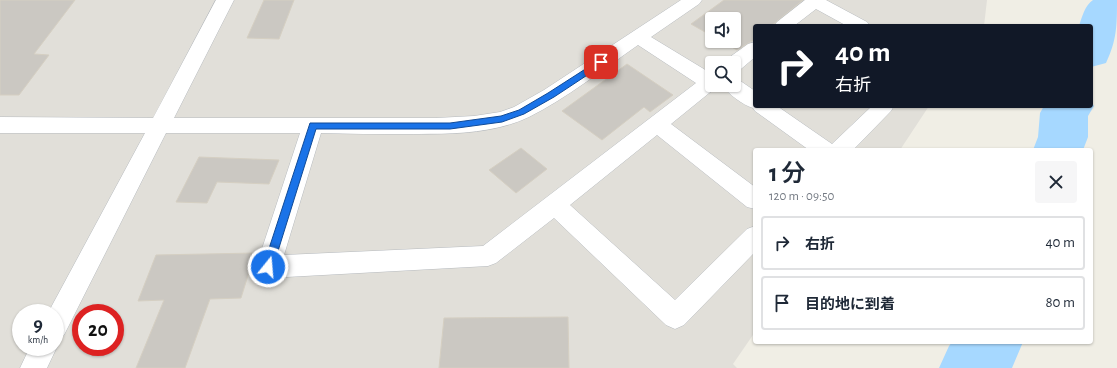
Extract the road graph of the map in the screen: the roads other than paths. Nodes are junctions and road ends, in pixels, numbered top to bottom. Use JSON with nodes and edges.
{"nodes":[{"id":1,"x":225,"y":0,"type":"edge"},
{"id":2,"x":693,"y":0,"type":"edge"},
{"id":3,"x":816,"y":0,"type":"edge"},
{"id":4,"x":786,"y":24,"type":"edge"},
{"id":5,"x":858,"y":24,"type":"edge"},
{"id":6,"x":638,"y":37,"type":"junction"},
{"id":7,"x":753,"y":50,"type":"edge"},
{"id":8,"x":741,"y":59,"type":"edge"},
{"id":9,"x":705,"y":78,"type":"edge"},
{"id":10,"x":705,"y":87,"type":"edge"},
{"id":11,"x":741,"y":91,"type":"edge"},
{"id":12,"x":753,"y":100,"type":"edge"},
{"id":13,"x":765,"y":108,"type":"edge"},
{"id":14,"x":882,"y":108,"type":"edge"},
{"id":15,"x":657,"y":124,"type":"junction"},
{"id":16,"x":0,"y":125,"type":"edge"},
{"id":17,"x":160,"y":125,"type":"junction"},
{"id":18,"x":313,"y":126,"type":"junction"},
{"id":19,"x":822,"y":148,"type":"edge"},
{"id":20,"x":842,"y":148,"type":"edge"},
{"id":21,"x":753,"y":198,"type":"edge"},
{"id":22,"x":554,"y":204,"type":"junction"},
{"id":23,"x":753,"y":238,"type":"edge"},
{"id":24,"x":64,"y":309,"type":"edge"},
{"id":25,"x":39,"y":356,"type":"edge"},
{"id":26,"x":33,"y":368,"type":"edge"}],
"edges":[{"from":1,"to":17,"type":"street"},
{"from":2,"to":6,"type":"street"},
{"from":3,"to":4,"type":"street"},
{"from":3,"to":5,"type":"street"},
{"from":6,"to":9,"type":"street"},
{"from":6,"to":18,"type":"street"},
{"from":7,"to":8,"type":"street"},
{"from":10,"to":15,"type":"street"},
{"from":11,"to":12,"type":"street"},
{"from":13,"to":19,"type":"street"},
{"from":14,"to":20,"type":"street"},
{"from":15,"to":21,"type":"street"},
{"from":15,"to":22,"type":"street"},
{"from":16,"to":17,"type":"street"},
{"from":17,"to":18,"type":"street"},
{"from":17,"to":24,"type":"street"},
{"from":18,"to":22,"type":"street"},
{"from":22,"to":23,"type":"street"},
{"from":25,"to":26,"type":"street"}]}
